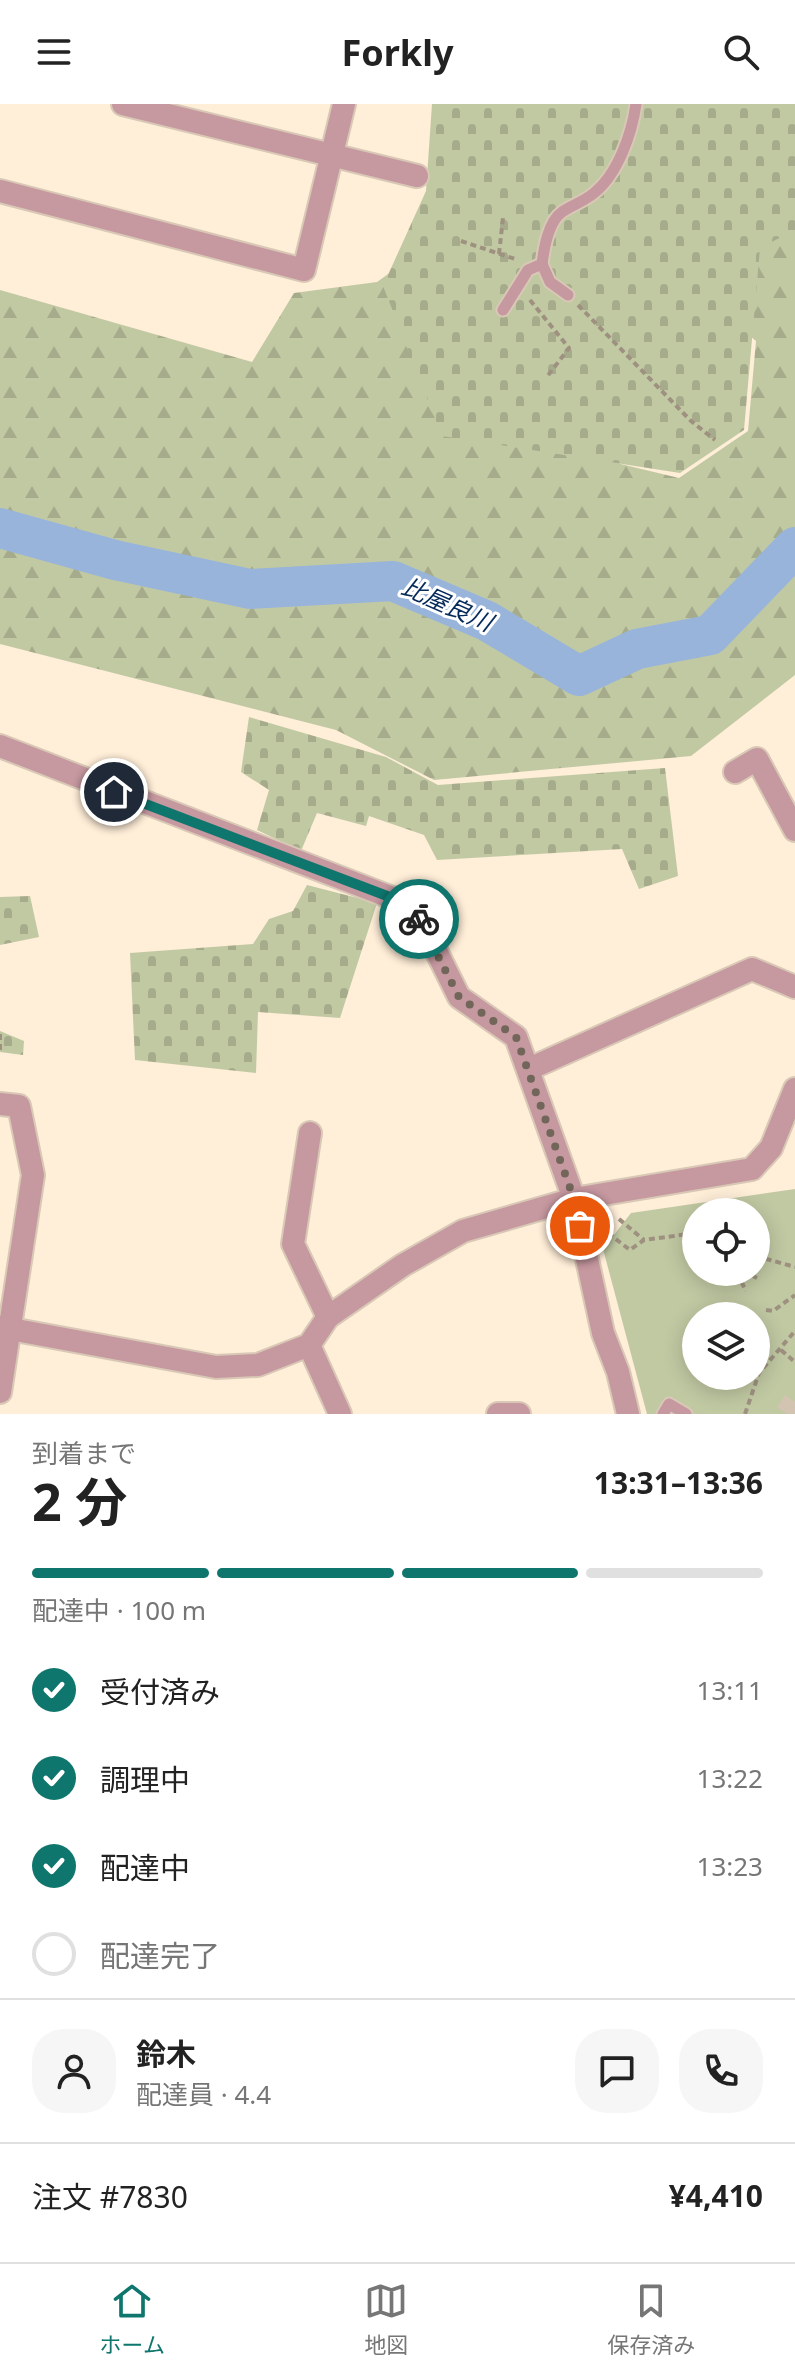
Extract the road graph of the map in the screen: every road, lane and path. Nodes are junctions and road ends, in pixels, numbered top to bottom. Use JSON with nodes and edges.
{"nodes":[{"id":1,"x":123,"y":104,"type":"edge"},
{"id":2,"x":344,"y":104,"type":"edge"},
{"id":3,"x":636,"y":104,"type":"edge"},
{"id":4,"x":331,"y":154,"type":"junction"},
{"id":5,"x":417,"y":176,"type":"dead end"},
{"id":6,"x":0,"y":191,"type":"edge"},
{"id":7,"x":503,"y":218,"type":"dead end"},
{"id":8,"x":461,"y":241,"type":"dead end"},
{"id":9,"x":499,"y":254,"type":"junction"},
{"id":10,"x":542,"y":264,"type":"junction"},
{"id":11,"x":528,"y":270,"type":"junction"},
{"id":12,"x":518,"y":286,"type":"junction"},
{"id":13,"x":568,"y":295,"type":"joint"},
{"id":14,"x":503,"y":310,"type":"dead end"},
{"id":15,"x":546,"y":378,"type":"dead end"},
{"id":16,"x":715,"y":440,"type":"dead end"},
{"id":17,"x":0,"y":746,"type":"edge"},
{"id":18,"x":735,"y":772,"type":"dead end"},
{"id":19,"x":795,"y":830,"type":"edge"},
{"id":20,"x":795,"y":987,"type":"edge"},
{"id":21,"x":0,"y":1034,"type":"edge"},
{"id":22,"x":0,"y":1050,"type":"edge"},
{"id":23,"x":529,"y":1069,"type":"junction"},
{"id":24,"x":795,"y":1089,"type":"edge"},
{"id":25,"x":0,"y":1104,"type":"edge"},
{"id":26,"x":310,"y":1133,"type":"dead end"},
{"id":27,"x":574,"y":1199,"type":"junction"},
{"id":28,"x":619,"y":1219,"type":"dead end"},
{"id":29,"x":608,"y":1233,"type":"dead end"},
{"id":30,"x":682,"y":1235,"type":"edge"},
{"id":31,"x":644,"y":1240,"type":"junction"},
{"id":32,"x":770,"y":1260,"type":"edge"},
{"id":33,"x":795,"y":1267,"type":"edge"},
{"id":34,"x":744,"y":1286,"type":"edge"},
{"id":35,"x":746,"y":1291,"type":"dead end"},
{"id":36,"x":795,"y":1295,"type":"edge"},
{"id":37,"x":770,"y":1311,"type":"edge"},
{"id":38,"x":328,"y":1317,"type":"junction"},
{"id":39,"x":5,"y":1328,"type":"edge"},
{"id":40,"x":795,"y":1331,"type":"edge"},
{"id":41,"x":309,"y":1345,"type":"junction"},
{"id":42,"x":781,"y":1350,"type":"junction"},
{"id":43,"x":795,"y":1362,"type":"edge"},
{"id":44,"x":0,"y":1392,"type":"edge"},
{"id":45,"x":340,"y":1414,"type":"edge"},
{"id":46,"x":498,"y":1414,"type":"edge"},
{"id":47,"x":519,"y":1414,"type":"edge"},
{"id":48,"x":628,"y":1414,"type":"edge"},
{"id":49,"x":663,"y":1414,"type":"edge"},
{"id":50,"x":686,"y":1414,"type":"edge"},
{"id":51,"x":745,"y":1414,"type":"edge"}],
"edges":[{"from":1,"to":4,"type":"street"},
{"from":2,"to":4,"type":"street"},
{"from":3,"to":10,"type":"lane"},
{"from":4,"to":5,"type":"street"},
{"from":4,"to":6,"type":"street"},
{"from":7,"to":9,"type":"path"},
{"from":8,"to":9,"type":"path"},
{"from":9,"to":11,"type":"path"},
{"from":10,"to":11,"type":"lane"},
{"from":10,"to":13,"type":"lane"},
{"from":11,"to":12,"type":"lane"},
{"from":12,"to":14,"type":"lane"},
{"from":12,"to":15,"type":"path"},
{"from":13,"to":16,"type":"path"},
{"from":17,"to":23,"type":"street"},
{"from":18,"to":19,"type":"street"},
{"from":20,"to":23,"type":"street"},
{"from":21,"to":22,"type":"path"},
{"from":23,"to":27,"type":"street"},
{"from":24,"to":27,"type":"street"},
{"from":25,"to":39,"type":"street"},
{"from":26,"to":38,"type":"street"},
{"from":27,"to":38,"type":"street"},
{"from":27,"to":48,"type":"street"},
{"from":28,"to":31,"type":"path"},
{"from":29,"to":31,"type":"path"},
{"from":30,"to":31,"type":"path"},
{"from":32,"to":33,"type":"path"},
{"from":34,"to":35,"type":"path"},
{"from":36,"to":37,"type":"path"},
{"from":38,"to":41,"type":"street"},
{"from":39,"to":41,"type":"street"},
{"from":39,"to":44,"type":"street"},
{"from":40,"to":42,"type":"path"},
{"from":41,"to":45,"type":"street"},
{"from":42,"to":43,"type":"path"},
{"from":42,"to":51,"type":"path"},
{"from":46,"to":47,"type":"street"},
{"from":49,"to":50,"type":"lane"}]}
